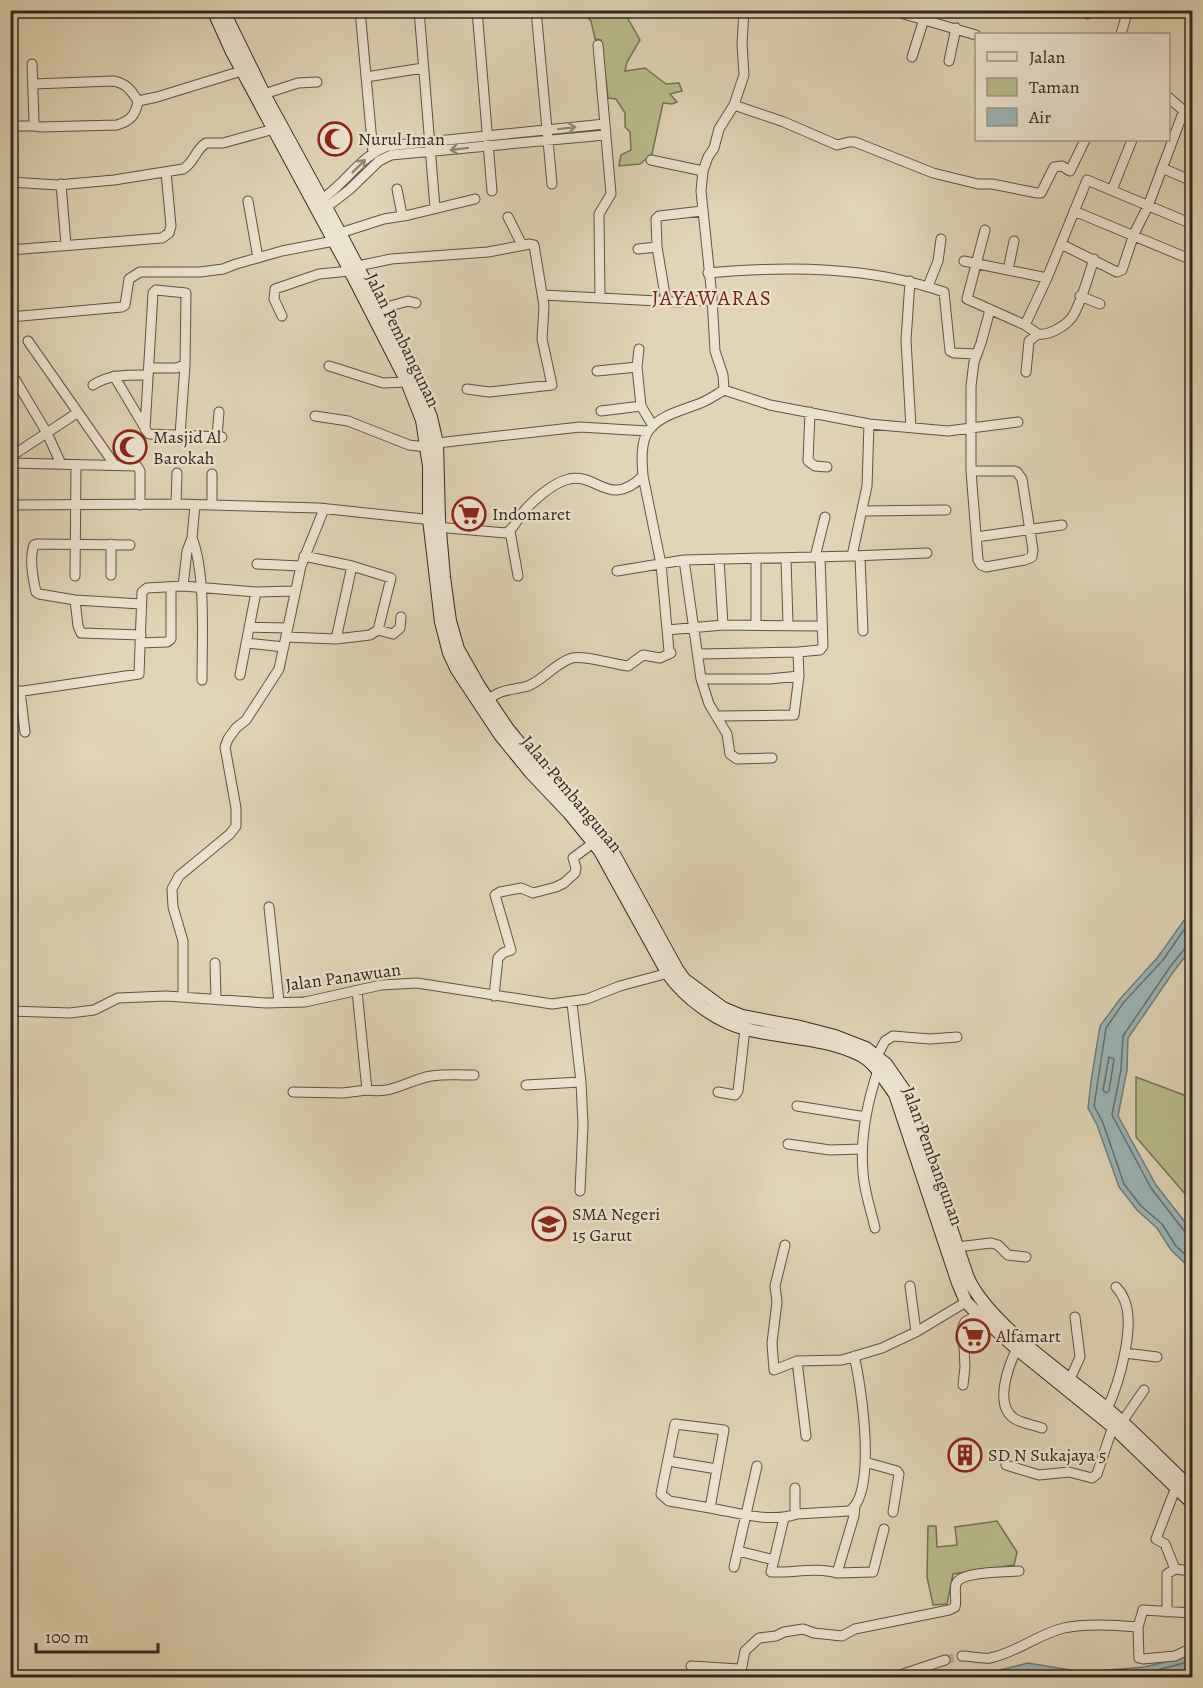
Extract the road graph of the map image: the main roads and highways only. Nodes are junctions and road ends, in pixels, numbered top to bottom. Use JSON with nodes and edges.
{"nodes":[{"id":1,"x":213,"y":10,"type":"edge"},
{"id":2,"x":223,"y":10,"type":"edge"},
{"id":3,"x":247,"y":69,"type":"junction"},
{"id":4,"x":320,"y":206,"type":"junction"},
{"id":5,"x":354,"y":268,"type":"junction"},
{"id":6,"x":431,"y":445,"type":"junction"},
{"id":7,"x":473,"y":686,"type":"junction"},
{"id":8,"x":544,"y":780,"type":"junction"},
{"id":9,"x":672,"y":972,"type":"junction"},
{"id":10,"x":945,"y":1227,"type":"junction"},
{"id":11,"x":1019,"y":1344,"type":"junction"},
{"id":12,"x":1117,"y":1422,"type":"junction"},
{"id":13,"x":1192,"y":1489,"type":"edge"},
{"id":14,"x":1192,"y":1503,"type":"edge"}],
"edges":[{"from":1,"to":3,"type":"main road","name":"Jalan Pembangunan"},
{"from":2,"to":3,"type":"main road","name":"Jalan Pembangunan"},
{"from":3,"to":4,"type":"main road","name":"Jalan Pembangunan"},
{"from":3,"to":4,"type":"main road","name":"Jalan Pembangunan"},
{"from":4,"to":5,"type":"main road","name":"Jalan Pembangunan"},
{"from":5,"to":6,"type":"main road","name":"Jalan Pembangunan"},
{"from":5,"to":6,"type":"main road","name":"Jalan Pembangunan"},
{"from":6,"to":7,"type":"main road","name":"Jalan Pembangunan"},
{"from":7,"to":8,"type":"main road","name":"Jalan Pembangunan"},
{"from":7,"to":8,"type":"main road","name":"Jalan Pembangunan"},
{"from":8,"to":9,"type":"main road","name":"Jalan Pembangunan"},
{"from":8,"to":9,"type":"main road","name":"Jalan Pembangunan"},
{"from":9,"to":10,"type":"main road","name":"Jalan Pembangunan"},
{"from":9,"to":10,"type":"main road","name":"Jalan Pembangunan"},
{"from":10,"to":11,"type":"main road","name":"Jalan Pembangunan"},
{"from":10,"to":11,"type":"main road","name":"Jalan Pembangunan"},
{"from":11,"to":12,"type":"main road","name":"Jalan Pembangunan"},
{"from":11,"to":12,"type":"main road","name":"Jalan Pembangunan"},
{"from":12,"to":13,"type":"main road","name":"Jalan Pembangunan"},
{"from":12,"to":14,"type":"main road","name":"Jalan Pembangunan"}]}
